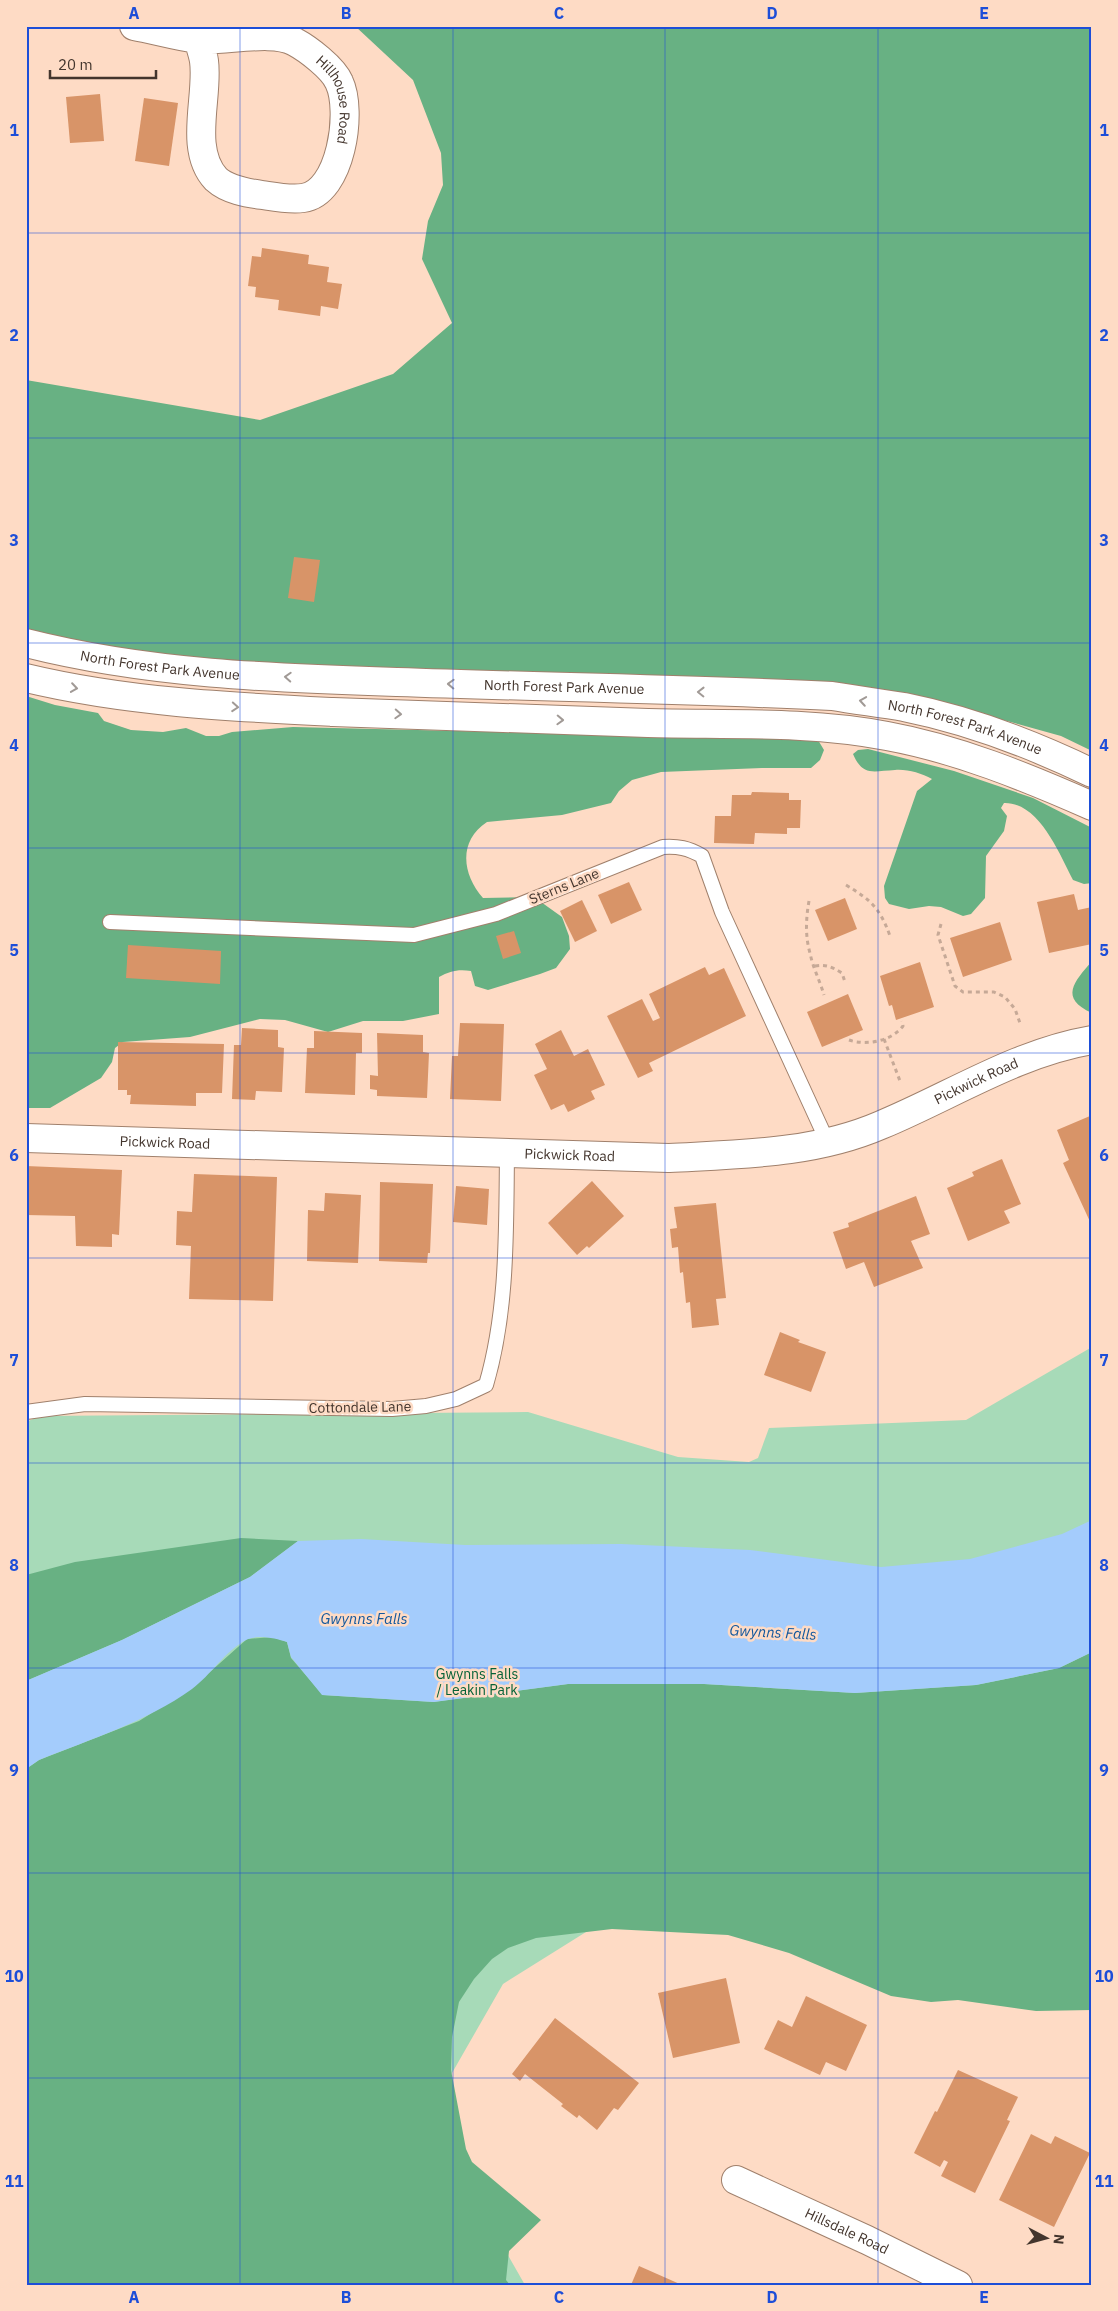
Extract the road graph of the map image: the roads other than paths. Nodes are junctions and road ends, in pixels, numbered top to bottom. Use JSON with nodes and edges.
{"nodes":[{"id":1,"x":134,"y":26,"type":"edge"},
{"id":2,"x":198,"y":39,"type":"junction"},
{"id":3,"x":26,"y":643,"type":"edge"},
{"id":4,"x":26,"y":678,"type":"edge"},
{"id":5,"x":1092,"y":773,"type":"edge"},
{"id":6,"x":1092,"y":806,"type":"edge"},
{"id":7,"x":110,"y":922,"type":"dead end"},
{"id":8,"x":1092,"y":1040,"type":"edge"},
{"id":9,"x":26,"y":1138,"type":"edge"},
{"id":10,"x":828,"y":1143,"type":"junction"},
{"id":11,"x":507,"y":1153,"type":"junction"},
{"id":12,"x":26,"y":1412,"type":"edge"},
{"id":13,"x":736,"y":2180,"type":"dead end"},
{"id":14,"x":958,"y":2285,"type":"edge"}],
"edges":[{"from":1,"to":2,"type":"main road","name":"Hillhouse Road"},
{"from":2,"to":2,"type":"main road","name":"Hillhouse Road"},
{"from":5,"to":3,"type":"main road","name":"North Forest Park Avenue","one_way":true},
{"from":4,"to":6,"type":"main road","name":"North Forest Park Avenue","one_way":true},
{"from":7,"to":10,"type":"lane","name":"Sterns Lane"},
{"from":8,"to":10,"type":"main road","name":"Pickwick Road"},
{"from":9,"to":11,"type":"main road","name":"Pickwick Road"},
{"from":10,"to":11,"type":"main road","name":"Pickwick Road"},
{"from":11,"to":12,"type":"lane","name":"Cottondale Lane"},
{"from":13,"to":14,"type":"main road","name":"Hillsdale Road"}]}
